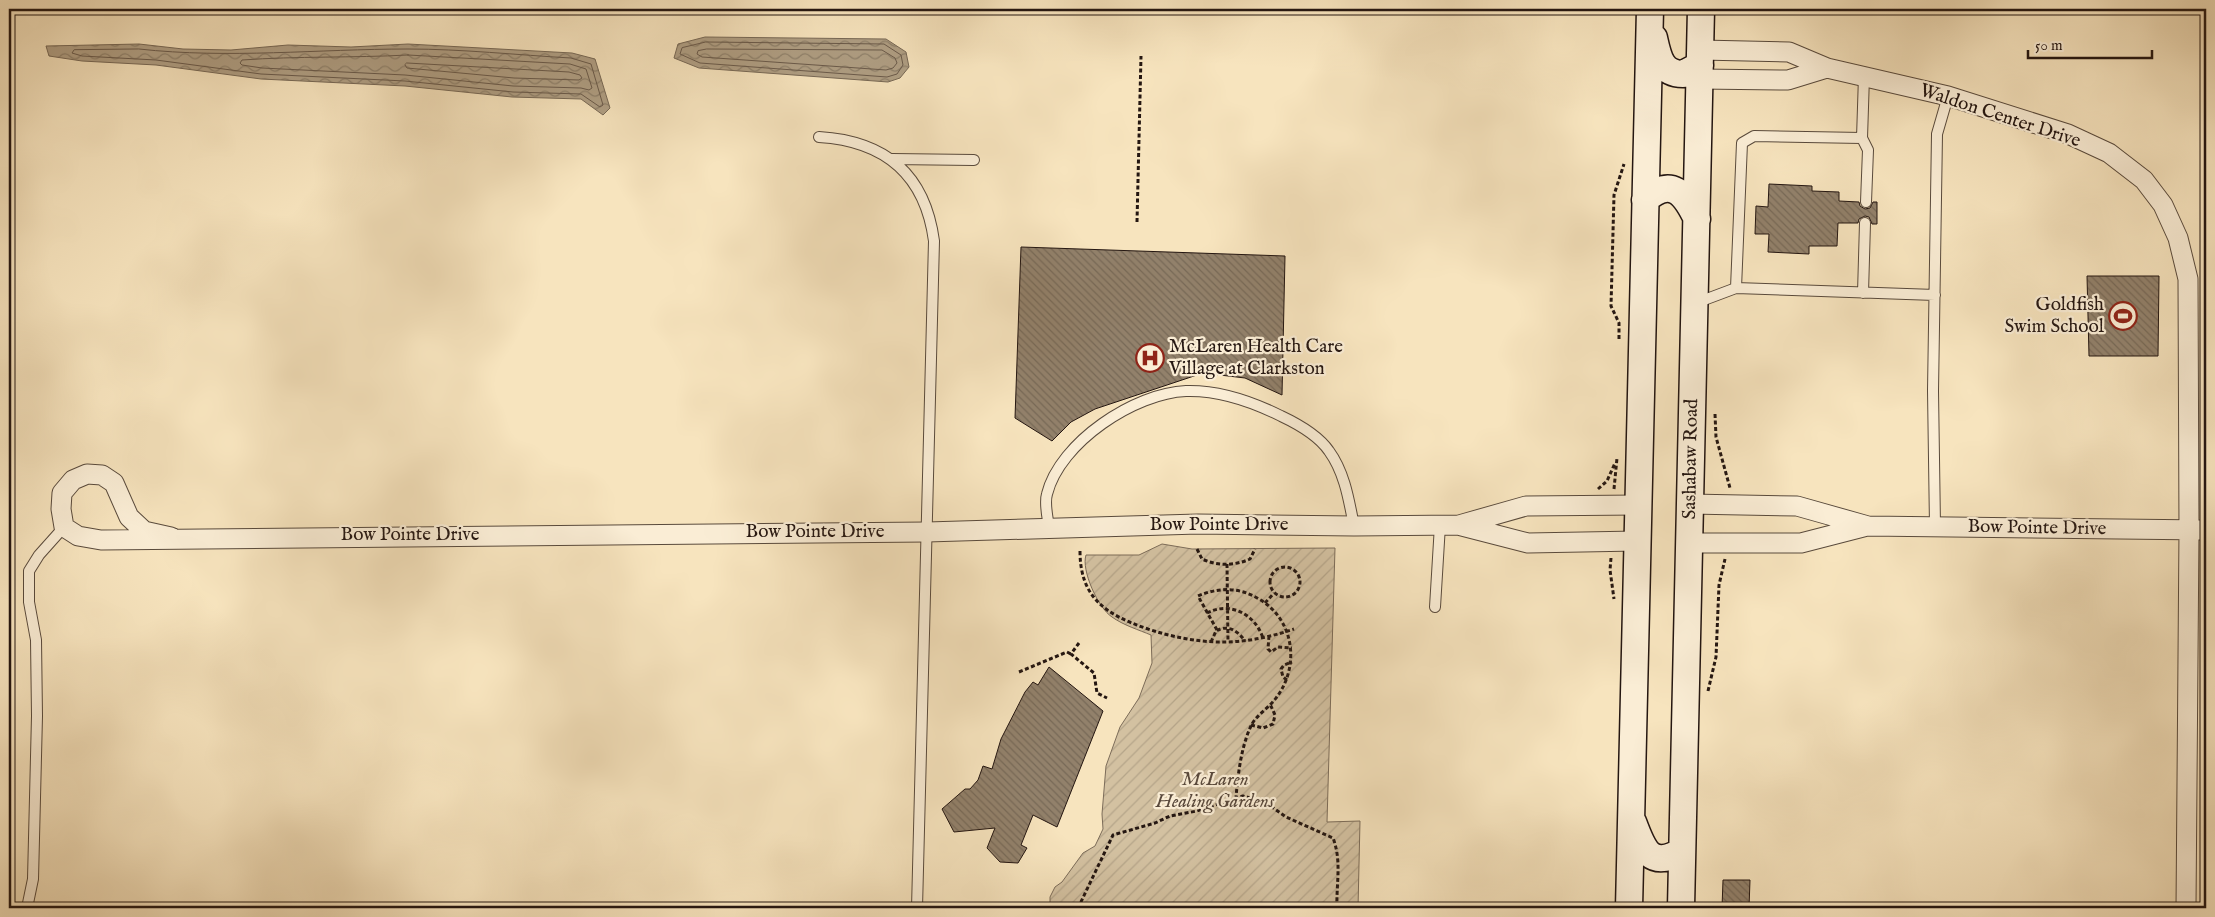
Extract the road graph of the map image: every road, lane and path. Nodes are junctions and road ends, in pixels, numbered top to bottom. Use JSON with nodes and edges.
{"nodes":[{"id":1,"x":1701,"y":9,"type":"edge"},
{"id":2,"x":1650,"y":15,"type":"edge"},
{"id":3,"x":1141,"y":56,"type":"dead end"},
{"id":4,"x":1700,"y":65,"type":"junction"},
{"id":5,"x":1827,"y":68,"type":"junction"},
{"id":6,"x":1864,"y":76,"type":"junction"},
{"id":7,"x":1948,"y":96,"type":"junction"},
{"id":8,"x":819,"y":137,"type":"dead end"},
{"id":9,"x":1862,"y":138,"type":"junction"},
{"id":10,"x":892,"y":159,"type":"junction"},
{"id":11,"x":974,"y":160,"type":"dead end"},
{"id":12,"x":1645,"y":200,"type":"junction"},
{"id":13,"x":1866,"y":202,"type":"dead end"},
{"id":14,"x":1697,"y":219,"type":"junction"},
{"id":15,"x":1138,"y":222,"type":"dead end"},
{"id":16,"x":1865,"y":223,"type":"dead end"},
{"id":17,"x":1736,"y":288,"type":"junction"},
{"id":18,"x":1863,"y":293,"type":"junction"},
{"id":19,"x":1935,"y":295,"type":"junction"},
{"id":20,"x":1695,"y":303,"type":"junction"},
{"id":21,"x":1715,"y":411,"type":"dead end"},
{"id":22,"x":1690,"y":504,"type":"junction"},
{"id":23,"x":1730,"y":504,"type":"junction"},
{"id":24,"x":1638,"y":505,"type":"junction"},
{"id":25,"x":1449,"y":525,"type":"junction"},
{"id":26,"x":1354,"y":526,"type":"junction"},
{"id":27,"x":1868,"y":526,"type":"junction"},
{"id":28,"x":1935,"y":526,"type":"junction"},
{"id":29,"x":64,"y":527,"type":"junction"},
{"id":30,"x":1049,"y":528,"type":"junction"},
{"id":31,"x":2198,"y":530,"type":"edge"},
{"id":32,"x":927,"y":532,"type":"junction"},
{"id":33,"x":171,"y":537,"type":"junction"},
{"id":34,"x":1637,"y":541,"type":"junction"},
{"id":35,"x":1689,"y":543,"type":"junction"},
{"id":36,"x":1725,"y":544,"type":"junction"},
{"id":37,"x":1197,"y":549,"type":"dead end"},
{"id":38,"x":1255,"y":549,"type":"dead end"},
{"id":39,"x":1080,"y":551,"type":"dead end"},
{"id":40,"x":1227,"y":564,"type":"junction"},
{"id":41,"x":1227,"y":589,"type":"junction"},
{"id":42,"x":1274,"y":592,"type":"junction"},
{"id":43,"x":1265,"y":603,"type":"junction"},
{"id":44,"x":1435,"y":607,"type":"dead end"},
{"id":45,"x":1227,"y":608,"type":"junction"},
{"id":46,"x":1207,"y":613,"type":"junction"},
{"id":47,"x":1227,"y":628,"type":"junction"},
{"id":48,"x":1294,"y":629,"type":"dead end"},
{"id":49,"x":1217,"y":630,"type":"junction"},
{"id":50,"x":1286,"y":632,"type":"junction"},
{"id":51,"x":1269,"y":636,"type":"junction"},
{"id":52,"x":1263,"y":638,"type":"junction"},
{"id":53,"x":1245,"y":640,"type":"junction"},
{"id":54,"x":1211,"y":642,"type":"junction"},
{"id":55,"x":1228,"y":642,"type":"junction"},
{"id":56,"x":1079,"y":643,"type":"dead end"},
{"id":57,"x":1292,"y":648,"type":"junction"},
{"id":58,"x":1071,"y":654,"type":"junction"},
{"id":59,"x":1292,"y":662,"type":"junction"},
{"id":60,"x":1019,"y":672,"type":"dead end"},
{"id":61,"x":1287,"y":680,"type":"junction"},
{"id":62,"x":1107,"y":698,"type":"dead end"},
{"id":63,"x":1705,"y":701,"type":"dead end"},
{"id":64,"x":1270,"y":704,"type":"junction"},
{"id":65,"x":1251,"y":725,"type":"junction"},
{"id":66,"x":1236,"y":797,"type":"junction"},
{"id":67,"x":1632,"y":819,"type":"junction"},
{"id":68,"x":1682,"y":851,"type":"junction"},
{"id":69,"x":28,"y":908,"type":"edge"},
{"id":70,"x":917,"y":908,"type":"edge"},
{"id":71,"x":1078,"y":908,"type":"edge"},
{"id":72,"x":1338,"y":908,"type":"edge"},
{"id":73,"x":1629,"y":908,"type":"edge"},
{"id":74,"x":1681,"y":908,"type":"edge"},
{"id":75,"x":2186,"y":908,"type":"edge"}],
"edges":[{"from":1,"to":4,"type":"main road","name":"Sashabaw Road"},
{"from":2,"to":4,"type":"main road"},
{"from":2,"to":12,"type":"main road"},
{"from":3,"to":15,"type":"path"},
{"from":4,"to":5,"type":"street","name":"Waldon Center Drive"},
{"from":4,"to":5,"type":"street","name":"Waldon Center Drive"},
{"from":4,"to":14,"type":"main road","name":"Sashabaw Road"},
{"from":5,"to":6,"type":"street","name":"Waldon Center Drive"},
{"from":6,"to":7,"type":"street","name":"Waldon Center Drive"},
{"from":6,"to":9,"type":"lane"},
{"from":7,"to":19,"type":"lane"},
{"from":7,"to":31,"type":"street","name":"Waldon Center Drive"},
{"from":8,"to":10,"type":"lane"},
{"from":9,"to":13,"type":"lane"},
{"from":9,"to":17,"type":"lane"},
{"from":10,"to":11,"type":"lane"},
{"from":10,"to":32,"type":"lane"},
{"from":12,"to":14,"type":"main road"},
{"from":12,"to":24,"type":"main road"},
{"from":14,"to":20,"type":"main road","name":"Sashabaw Road"},
{"from":16,"to":18,"type":"lane"},
{"from":17,"to":18,"type":"lane"},
{"from":17,"to":20,"type":"lane"},
{"from":18,"to":19,"type":"lane"},
{"from":19,"to":28,"type":"lane"},
{"from":20,"to":22,"type":"main road","name":"Sashabaw Road"},
{"from":21,"to":23,"type":"path"},
{"from":22,"to":23,"type":"street","name":"Bow Pointe Drive"},
{"from":22,"to":35,"type":"main road","name":"Sashabaw Road"},
{"from":23,"to":27,"type":"street","name":"Bow Pointe Drive"},
{"from":24,"to":25,"type":"street","name":"Bow Pointe Drive"},
{"from":24,"to":34,"type":"main road"},
{"from":25,"to":26,"type":"street","name":"Bow Pointe Drive"},
{"from":25,"to":34,"type":"street","name":"Bow Pointe Drive"},
{"from":25,"to":44,"type":"lane"},
{"from":26,"to":30,"type":"street","name":"Bow Pointe Drive"},
{"from":26,"to":30,"type":"lane"},
{"from":27,"to":28,"type":"street","name":"Bow Pointe Drive"},
{"from":27,"to":36,"type":"street","name":"Bow Pointe Drive"},
{"from":28,"to":31,"type":"street","name":"Bow Pointe Drive"},
{"from":29,"to":33,"type":"street","name":"Bow Pointe Drive"},
{"from":29,"to":33,"type":"street","name":"Bow Pointe Drive"},
{"from":29,"to":69,"type":"lane"},
{"from":30,"to":32,"type":"street","name":"Bow Pointe Drive"},
{"from":31,"to":75,"type":"street","name":"Waldon Center Drive"},
{"from":32,"to":33,"type":"street","name":"Bow Pointe Drive"},
{"from":32,"to":70,"type":"lane"},
{"from":34,"to":67,"type":"main road"},
{"from":35,"to":36,"type":"street","name":"Bow Pointe Drive"},
{"from":35,"to":68,"type":"main road","name":"Sashabaw Road"},
{"from":36,"to":63,"type":"path"},
{"from":37,"to":40,"type":"path"},
{"from":38,"to":40,"type":"path"},
{"from":39,"to":54,"type":"path"},
{"from":40,"to":41,"type":"path"},
{"from":41,"to":43,"type":"path"},
{"from":41,"to":45,"type":"path"},
{"from":41,"to":46,"type":"path"},
{"from":42,"to":42,"type":"path"},
{"from":42,"to":43,"type":"path"},
{"from":43,"to":50,"type":"path"},
{"from":45,"to":46,"type":"path"},
{"from":45,"to":47,"type":"path"},
{"from":45,"to":52,"type":"path"},
{"from":46,"to":49,"type":"path"},
{"from":47,"to":49,"type":"path"},
{"from":47,"to":53,"type":"path"},
{"from":47,"to":55,"type":"path"},
{"from":48,"to":50,"type":"path"},
{"from":49,"to":54,"type":"path"},
{"from":50,"to":51,"type":"path"},
{"from":50,"to":57,"type":"path"},
{"from":51,"to":52,"type":"path"},
{"from":51,"to":57,"type":"path"},
{"from":52,"to":53,"type":"path"},
{"from":53,"to":55,"type":"path"},
{"from":54,"to":55,"type":"path"},
{"from":56,"to":58,"type":"path"},
{"from":57,"to":59,"type":"path"},
{"from":58,"to":60,"type":"path"},
{"from":58,"to":62,"type":"path"},
{"from":59,"to":61,"type":"path"},
{"from":59,"to":61,"type":"path"},
{"from":61,"to":64,"type":"path"},
{"from":64,"to":65,"type":"path"},
{"from":64,"to":65,"type":"path"},
{"from":65,"to":66,"type":"path"},
{"from":66,"to":71,"type":"path"},
{"from":66,"to":72,"type":"path"},
{"from":67,"to":68,"type":"main road"},
{"from":67,"to":73,"type":"main road"},
{"from":68,"to":74,"type":"main road","name":"Sashabaw Road"}]}
